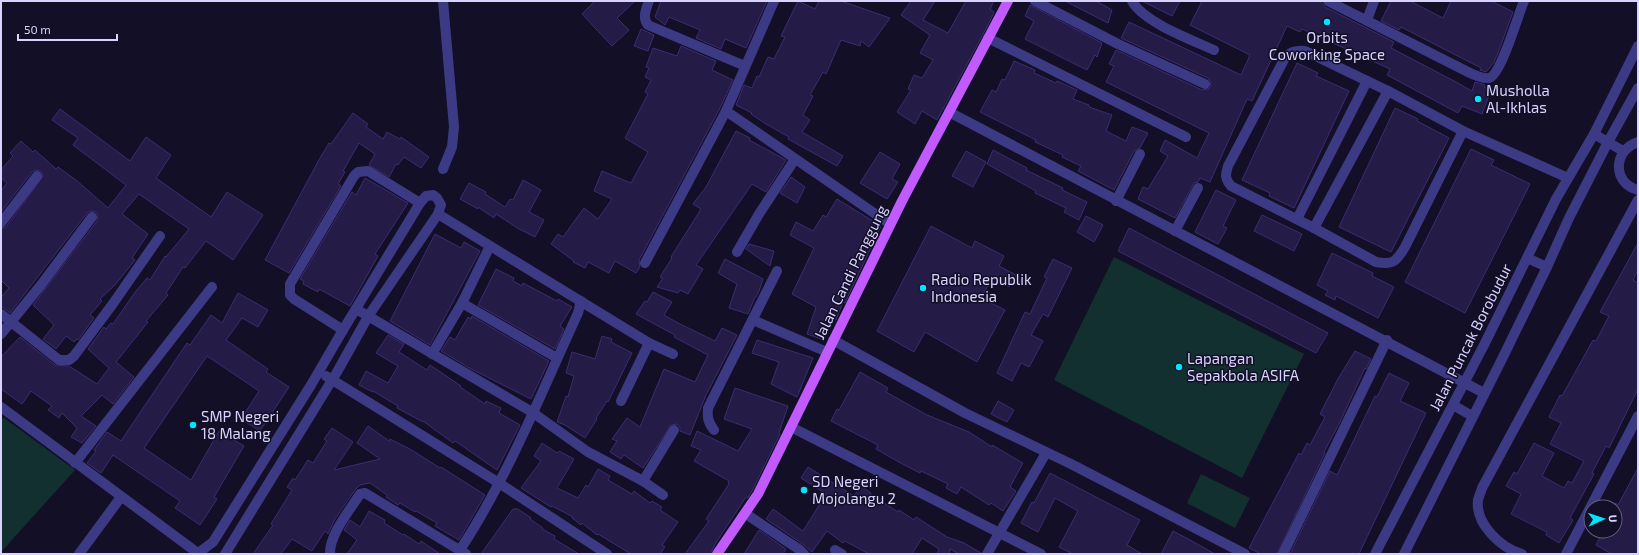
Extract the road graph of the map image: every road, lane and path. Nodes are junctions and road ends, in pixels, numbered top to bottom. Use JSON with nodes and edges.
{"nodes":[{"id":1,"x":443,"y":1,"type":"edge"},
{"id":2,"x":649,"y":1,"type":"edge"},
{"id":3,"x":774,"y":1,"type":"edge"},
{"id":4,"x":1008,"y":1,"type":"edge"},
{"id":5,"x":1035,"y":1,"type":"edge"},
{"id":6,"x":1132,"y":1,"type":"edge"},
{"id":7,"x":1328,"y":1,"type":"edge"},
{"id":8,"x":1374,"y":1,"type":"edge"},
{"id":9,"x":1512,"y":1,"type":"edge"},
{"id":10,"x":1523,"y":3,"type":"edge"},
{"id":11,"x":1367,"y":20,"type":"junction"},
{"id":12,"x":988,"y":38,"type":"junction"},
{"id":13,"x":1638,"y":46,"type":"edge"},
{"id":14,"x":1214,"y":50,"type":"dead end"},
{"id":15,"x":745,"y":66,"type":"junction"},
{"id":16,"x":1367,"y":80,"type":"junction"},
{"id":17,"x":1205,"y":84,"type":"dead end"},
{"id":18,"x":1638,"y":88,"type":"edge"},
{"id":19,"x":1388,"y":91,"type":"junction"},
{"id":20,"x":726,"y":111,"type":"junction"},
{"id":21,"x":949,"y":112,"type":"junction"},
{"id":22,"x":1462,"y":131,"type":"junction"},
{"id":23,"x":1594,"y":134,"type":"junction"},
{"id":24,"x":1186,"y":137,"type":"dead end"},
{"id":25,"x":1608,"y":142,"type":"junction"},
{"id":26,"x":1638,"y":142,"type":"edge"},
{"id":27,"x":1623,"y":151,"type":"junction"},
{"id":28,"x":1140,"y":154,"type":"dead end"},
{"id":29,"x":795,"y":159,"type":"junction"},
{"id":30,"x":443,"y":169,"type":"dead end"},
{"id":31,"x":37,"y":176,"type":"dead end"},
{"id":32,"x":1568,"y":178,"type":"junction"},
{"id":33,"x":1198,"y":188,"type":"dead end"},
{"id":34,"x":1638,"y":190,"type":"edge"},
{"id":35,"x":1638,"y":200,"type":"edge"},
{"id":36,"x":1116,"y":201,"type":"junction"},
{"id":37,"x":420,"y":203,"type":"junction"},
{"id":38,"x":438,"y":214,"type":"junction"},
{"id":39,"x":92,"y":217,"type":"dead end"},
{"id":40,"x":1297,"y":219,"type":"junction"},
{"id":41,"x":1,"y":223,"type":"edge"},
{"id":42,"x":890,"y":224,"type":"junction"},
{"id":43,"x":1314,"y":228,"type":"junction"},
{"id":44,"x":1175,"y":231,"type":"junction"},
{"id":45,"x":160,"y":236,"type":"dead end"},
{"id":46,"x":490,"y":246,"type":"junction"},
{"id":47,"x":737,"y":252,"type":"dead end"},
{"id":48,"x":1527,"y":258,"type":"junction"},
{"id":49,"x":645,"y":263,"type":"dead end"},
{"id":50,"x":1547,"y":267,"type":"junction"},
{"id":51,"x":777,"y":271,"type":"dead end"},
{"id":52,"x":375,"y":279,"type":"junction"},
{"id":53,"x":212,"y":287,"type":"dead end"},
{"id":54,"x":388,"y":288,"type":"junction"},
{"id":55,"x":582,"y":301,"type":"junction"},
{"id":56,"x":462,"y":303,"type":"junction"},
{"id":57,"x":356,"y":309,"type":"junction"},
{"id":58,"x":1,"y":314,"type":"edge"},
{"id":59,"x":369,"y":316,"type":"junction"},
{"id":60,"x":753,"y":320,"type":"junction"},
{"id":61,"x":12,"y":322,"type":"junction"},
{"id":62,"x":343,"y":330,"type":"junction"},
{"id":63,"x":1,"y":334,"type":"edge"},
{"id":64,"x":833,"y":340,"type":"junction"},
{"id":65,"x":1386,"y":340,"type":"junction"},
{"id":66,"x":650,"y":343,"type":"junction"},
{"id":67,"x":827,"y":352,"type":"junction"},
{"id":68,"x":432,"y":354,"type":"junction"},
{"id":69,"x":673,"y":354,"type":"dead end"},
{"id":70,"x":557,"y":358,"type":"junction"},
{"id":71,"x":319,"y":372,"type":"junction"},
{"id":72,"x":332,"y":380,"type":"junction"},
{"id":73,"x":1464,"y":382,"type":"junction"},
{"id":74,"x":1484,"y":393,"type":"junction"},
{"id":75,"x":621,"y":401,"type":"dead end"},
{"id":76,"x":1453,"y":405,"type":"junction"},
{"id":77,"x":1,"y":407,"type":"edge"},
{"id":78,"x":532,"y":412,"type":"junction"},
{"id":79,"x":1472,"y":416,"type":"junction"},
{"id":80,"x":1638,"y":416,"type":"edge"},
{"id":81,"x":791,"y":427,"type":"junction"},
{"id":82,"x":674,"y":430,"type":"dead end"},
{"id":83,"x":714,"y":430,"type":"dead end"},
{"id":84,"x":1046,"y":453,"type":"junction"},
{"id":85,"x":75,"y":463,"type":"junction"},
{"id":86,"x":643,"y":481,"type":"junction"},
{"id":87,"x":499,"y":483,"type":"junction"},
{"id":88,"x":663,"y":495,"type":"dead end"},
{"id":89,"x":122,"y":497,"type":"junction"},
{"id":90,"x":746,"y":514,"type":"junction"},
{"id":91,"x":999,"y":533,"type":"junction"},
{"id":92,"x":463,"y":552,"type":"edge"},
{"id":93,"x":198,"y":553,"type":"edge"},
{"id":94,"x":78,"y":554,"type":"edge"},
{"id":95,"x":225,"y":554,"type":"edge"},
{"id":96,"x":330,"y":554,"type":"edge"},
{"id":97,"x":607,"y":554,"type":"edge"},
{"id":98,"x":717,"y":554,"type":"edge"},
{"id":99,"x":804,"y":554,"type":"edge"},
{"id":100,"x":988,"y":554,"type":"edge"},
{"id":101,"x":1041,"y":554,"type":"edge"},
{"id":102,"x":1245,"y":554,"type":"edge"},
{"id":103,"x":1284,"y":554,"type":"edge"},
{"id":104,"x":1375,"y":554,"type":"edge"},
{"id":105,"x":1404,"y":554,"type":"edge"},
{"id":106,"x":1522,"y":554,"type":"edge"},
{"id":107,"x":1566,"y":554,"type":"edge"}],
"edges":[{"from":1,"to":30,"type":"street"},
{"from":2,"to":15,"type":"street"},
{"from":3,"to":15,"type":"street"},
{"from":4,"to":12,"type":"main road","name":"Jalan Candi Panggung"},
{"from":5,"to":17,"type":"street"},
{"from":6,"to":14,"type":"street"},
{"from":7,"to":11,"type":"street"},
{"from":8,"to":11,"type":"street"},
{"from":9,"to":10,"type":"street"},
{"from":10,"to":11,"type":"street"},
{"from":12,"to":21,"type":"main road","name":"Jalan Candi Panggung"},
{"from":12,"to":24,"type":"street"},
{"from":13,"to":23,"type":"street","name":"Jalan Puncak Borobudur"},
{"from":15,"to":20,"type":"street"},
{"from":16,"to":19,"type":"street"},
{"from":16,"to":40,"type":"street"},
{"from":16,"to":40,"type":"street"},
{"from":18,"to":25,"type":"street"},
{"from":19,"to":22,"type":"street"},
{"from":19,"to":43,"type":"street"},
{"from":20,"to":29,"type":"street"},
{"from":20,"to":49,"type":"street"},
{"from":21,"to":36,"type":"street"},
{"from":21,"to":42,"type":"main road","name":"Jalan Candi Panggung"},
{"from":22,"to":32,"type":"street"},
{"from":22,"to":43,"type":"street"},
{"from":23,"to":25,"type":"street"},
{"from":23,"to":32,"type":"street","name":"Jalan Puncak Borobudur"},
{"from":25,"to":27,"type":"street"},
{"from":25,"to":50,"type":"street"},
{"from":26,"to":27,"type":"street"},
{"from":27,"to":34,"type":"street"},
{"from":28,"to":36,"type":"street"},
{"from":29,"to":42,"type":"street"},
{"from":29,"to":47,"type":"street"},
{"from":31,"to":41,"type":"street"},
{"from":32,"to":48,"type":"street","name":"Jalan Puncak Borobudur"},
{"from":33,"to":44,"type":"street"},
{"from":35,"to":106,"type":"street"},
{"from":36,"to":44,"type":"street"},
{"from":37,"to":38,"type":"street"},
{"from":37,"to":52,"type":"street"},
{"from":37,"to":62,"type":"street"},
{"from":38,"to":46,"type":"street"},
{"from":38,"to":54,"type":"street"},
{"from":39,"to":61,"type":"street"},
{"from":40,"to":43,"type":"street"},
{"from":42,"to":64,"type":"main road","name":"Jalan Candi Panggung"},
{"from":44,"to":65,"type":"street"},
{"from":45,"to":61,"type":"street"},
{"from":46,"to":55,"type":"street"},
{"from":46,"to":56,"type":"street"},
{"from":48,"to":50,"type":"street"},
{"from":48,"to":73,"type":"street","name":"Jalan Puncak Borobudur"},
{"from":50,"to":74,"type":"street"},
{"from":51,"to":60,"type":"street"},
{"from":52,"to":54,"type":"street"},
{"from":52,"to":57,"type":"street"},
{"from":53,"to":85,"type":"street"},
{"from":54,"to":59,"type":"street"},
{"from":55,"to":66,"type":"street"},
{"from":55,"to":70,"type":"street"},
{"from":56,"to":68,"type":"street"},
{"from":56,"to":70,"type":"street"},
{"from":57,"to":59,"type":"street"},
{"from":57,"to":62,"type":"street"},
{"from":58,"to":61,"type":"street"},
{"from":59,"to":68,"type":"street"},
{"from":59,"to":72,"type":"street"},
{"from":60,"to":67,"type":"street"},
{"from":60,"to":83,"type":"street"},
{"from":61,"to":63,"type":"street"},
{"from":62,"to":71,"type":"street"},
{"from":64,"to":67,"type":"main road","name":"Jalan Candi Panggung"},
{"from":64,"to":84,"type":"street"},
{"from":65,"to":73,"type":"street"},
{"from":65,"to":103,"type":"street"},
{"from":66,"to":69,"type":"street"},
{"from":66,"to":75,"type":"street"},
{"from":67,"to":81,"type":"main road","name":"Jalan Candi Panggung"},
{"from":68,"to":78,"type":"street"},
{"from":70,"to":78,"type":"street"},
{"from":71,"to":72,"type":"street"},
{"from":71,"to":93,"type":"street"},
{"from":72,"to":87,"type":"street"},
{"from":72,"to":95,"type":"street"},
{"from":73,"to":74,"type":"street"},
{"from":73,"to":76,"type":"street","name":"Jalan Puncak Borobudur"},
{"from":74,"to":79,"type":"street"},
{"from":76,"to":79,"type":"street"},
{"from":76,"to":104,"type":"street","name":"Jalan Puncak Borobudur"},
{"from":77,"to":85,"type":"street"},
{"from":78,"to":86,"type":"street"},
{"from":78,"to":87,"type":"street"},
{"from":79,"to":105,"type":"street"},
{"from":80,"to":107,"type":"street"},
{"from":81,"to":90,"type":"main road","name":"Jalan Candi Panggung"},
{"from":81,"to":91,"type":"street"},
{"from":82,"to":86,"type":"street"},
{"from":84,"to":91,"type":"street"},
{"from":84,"to":102,"type":"street"},
{"from":85,"to":89,"type":"street"},
{"from":86,"to":88,"type":"street"},
{"from":87,"to":92,"type":"street"},
{"from":87,"to":97,"type":"street"},
{"from":89,"to":93,"type":"street"},
{"from":89,"to":94,"type":"street"},
{"from":90,"to":98,"type":"main road","name":"Jalan Candi Panggung"},
{"from":90,"to":99,"type":"street"},
{"from":91,"to":100,"type":"street"},
{"from":91,"to":101,"type":"street"},
{"from":92,"to":96,"type":"street"}]}
